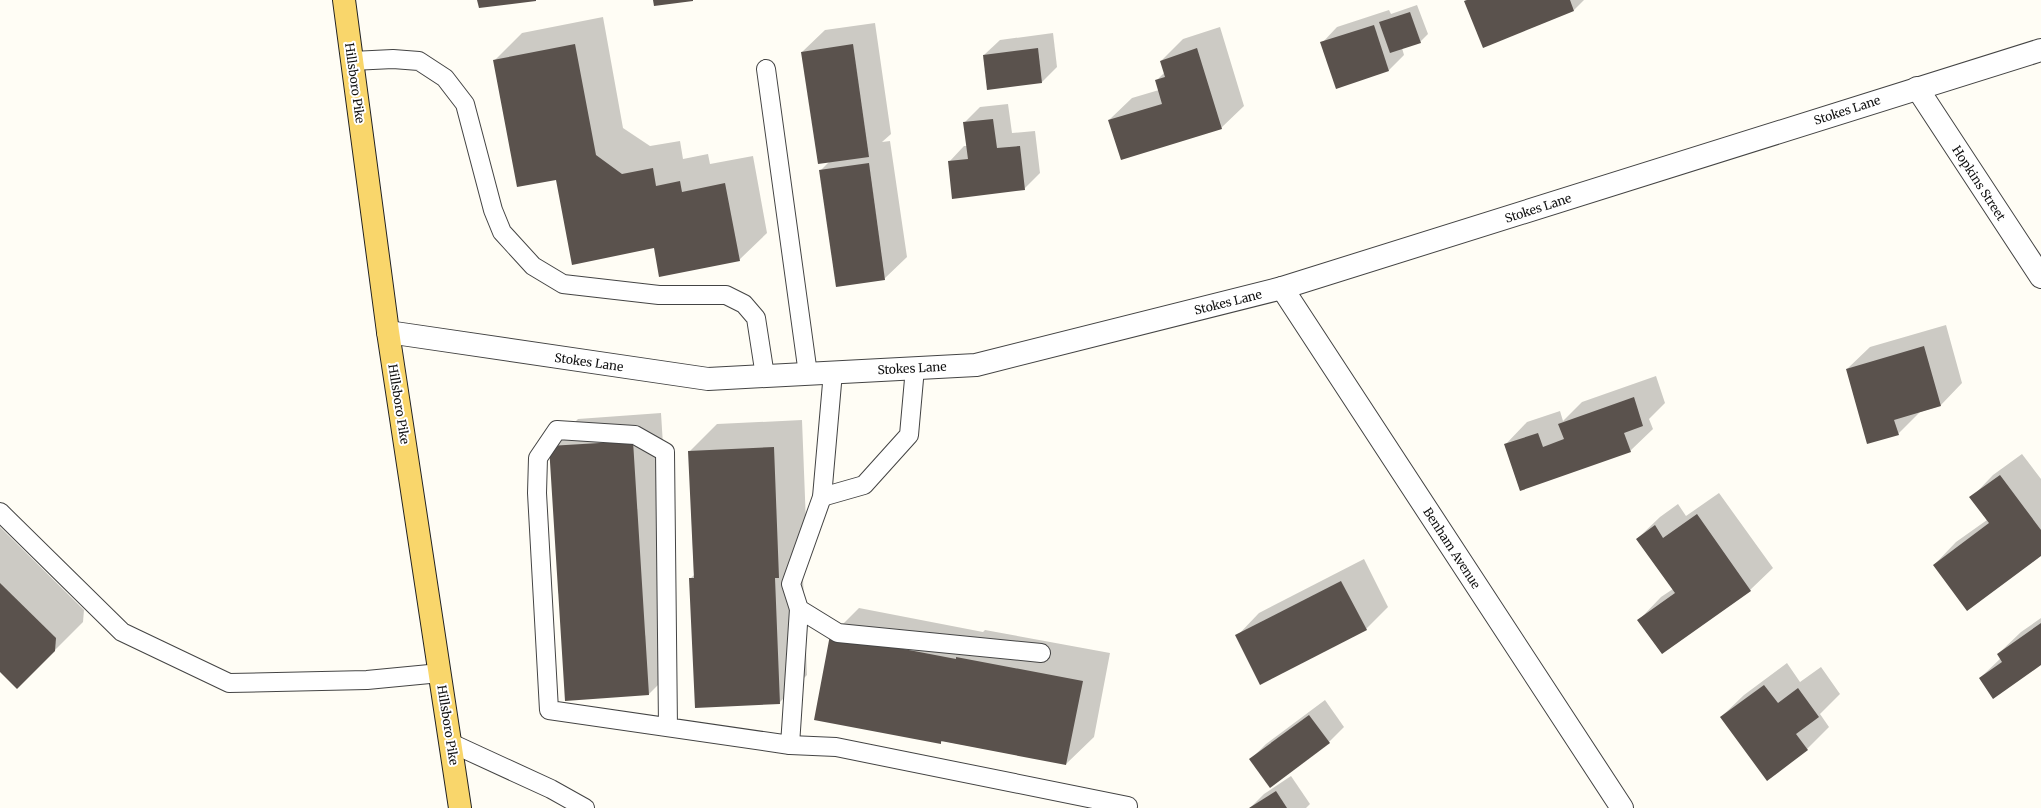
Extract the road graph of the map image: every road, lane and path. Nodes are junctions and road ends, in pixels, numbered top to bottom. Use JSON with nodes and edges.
{"nodes":[{"id":1,"x":344,"y":0,"type":"edge"},
{"id":2,"x":2041,"y":50,"type":"edge"},
{"id":3,"x":352,"y":61,"type":"junction"},
{"id":4,"x":766,"y":68,"type":"dead end"},
{"id":5,"x":1917,"y":88,"type":"junction"},
{"id":6,"x":2041,"y":277,"type":"edge"},
{"id":7,"x":1282,"y":288,"type":"junction"},
{"id":8,"x":388,"y":332,"type":"junction"},
{"id":9,"x":915,"y":368,"type":"junction"},
{"id":10,"x":832,"y":372,"type":"junction"},
{"id":11,"x":808,"y":374,"type":"junction"},
{"id":12,"x":765,"y":376,"type":"junction"},
{"id":13,"x":822,"y":497,"type":"junction"},
{"id":14,"x":0,"y":512,"type":"edge"},
{"id":15,"x":799,"y":609,"type":"junction"},
{"id":16,"x":1041,"y":653,"type":"dead end"},
{"id":17,"x":440,"y":673,"type":"junction"},
{"id":18,"x":668,"y":727,"type":"junction"},
{"id":19,"x":451,"y":743,"type":"junction"},
{"id":20,"x":790,"y":745,"type":"junction"},
{"id":21,"x":1128,"y":806,"type":"dead end"},
{"id":22,"x":460,"y":808,"type":"edge"},
{"id":23,"x":585,"y":808,"type":"edge"},
{"id":24,"x":1622,"y":808,"type":"edge"}],
"edges":[{"from":1,"to":3,"type":"main road","name":"Hillsboro Pike"},
{"from":2,"to":5,"type":"street","name":"Stokes Lane"},
{"from":3,"to":8,"type":"main road","name":"Hillsboro Pike"},
{"from":3,"to":12,"type":"lane"},
{"from":4,"to":11,"type":"lane"},
{"from":5,"to":6,"type":"street","name":"Hopkins Street"},
{"from":5,"to":7,"type":"street","name":"Stokes Lane"},
{"from":7,"to":9,"type":"street","name":"Stokes Lane"},
{"from":7,"to":24,"type":"street","name":"Benham Avenue"},
{"from":8,"to":12,"type":"street","name":"Stokes Lane"},
{"from":8,"to":17,"type":"main road","name":"Hillsboro Pike"},
{"from":9,"to":10,"type":"street","name":"Stokes Lane"},
{"from":9,"to":13,"type":"lane"},
{"from":10,"to":11,"type":"street","name":"Stokes Lane"},
{"from":10,"to":13,"type":"lane"},
{"from":11,"to":12,"type":"street","name":"Stokes Lane"},
{"from":13,"to":15,"type":"lane"},
{"from":14,"to":17,"type":"lane"},
{"from":15,"to":16,"type":"lane"},
{"from":15,"to":20,"type":"lane"},
{"from":17,"to":19,"type":"main road","name":"Hillsboro Pike"},
{"from":18,"to":18,"type":"lane"},
{"from":18,"to":20,"type":"lane"},
{"from":19,"to":22,"type":"main road","name":"Hillsboro Pike"},
{"from":19,"to":23,"type":"lane"},
{"from":20,"to":21,"type":"lane"}]}
